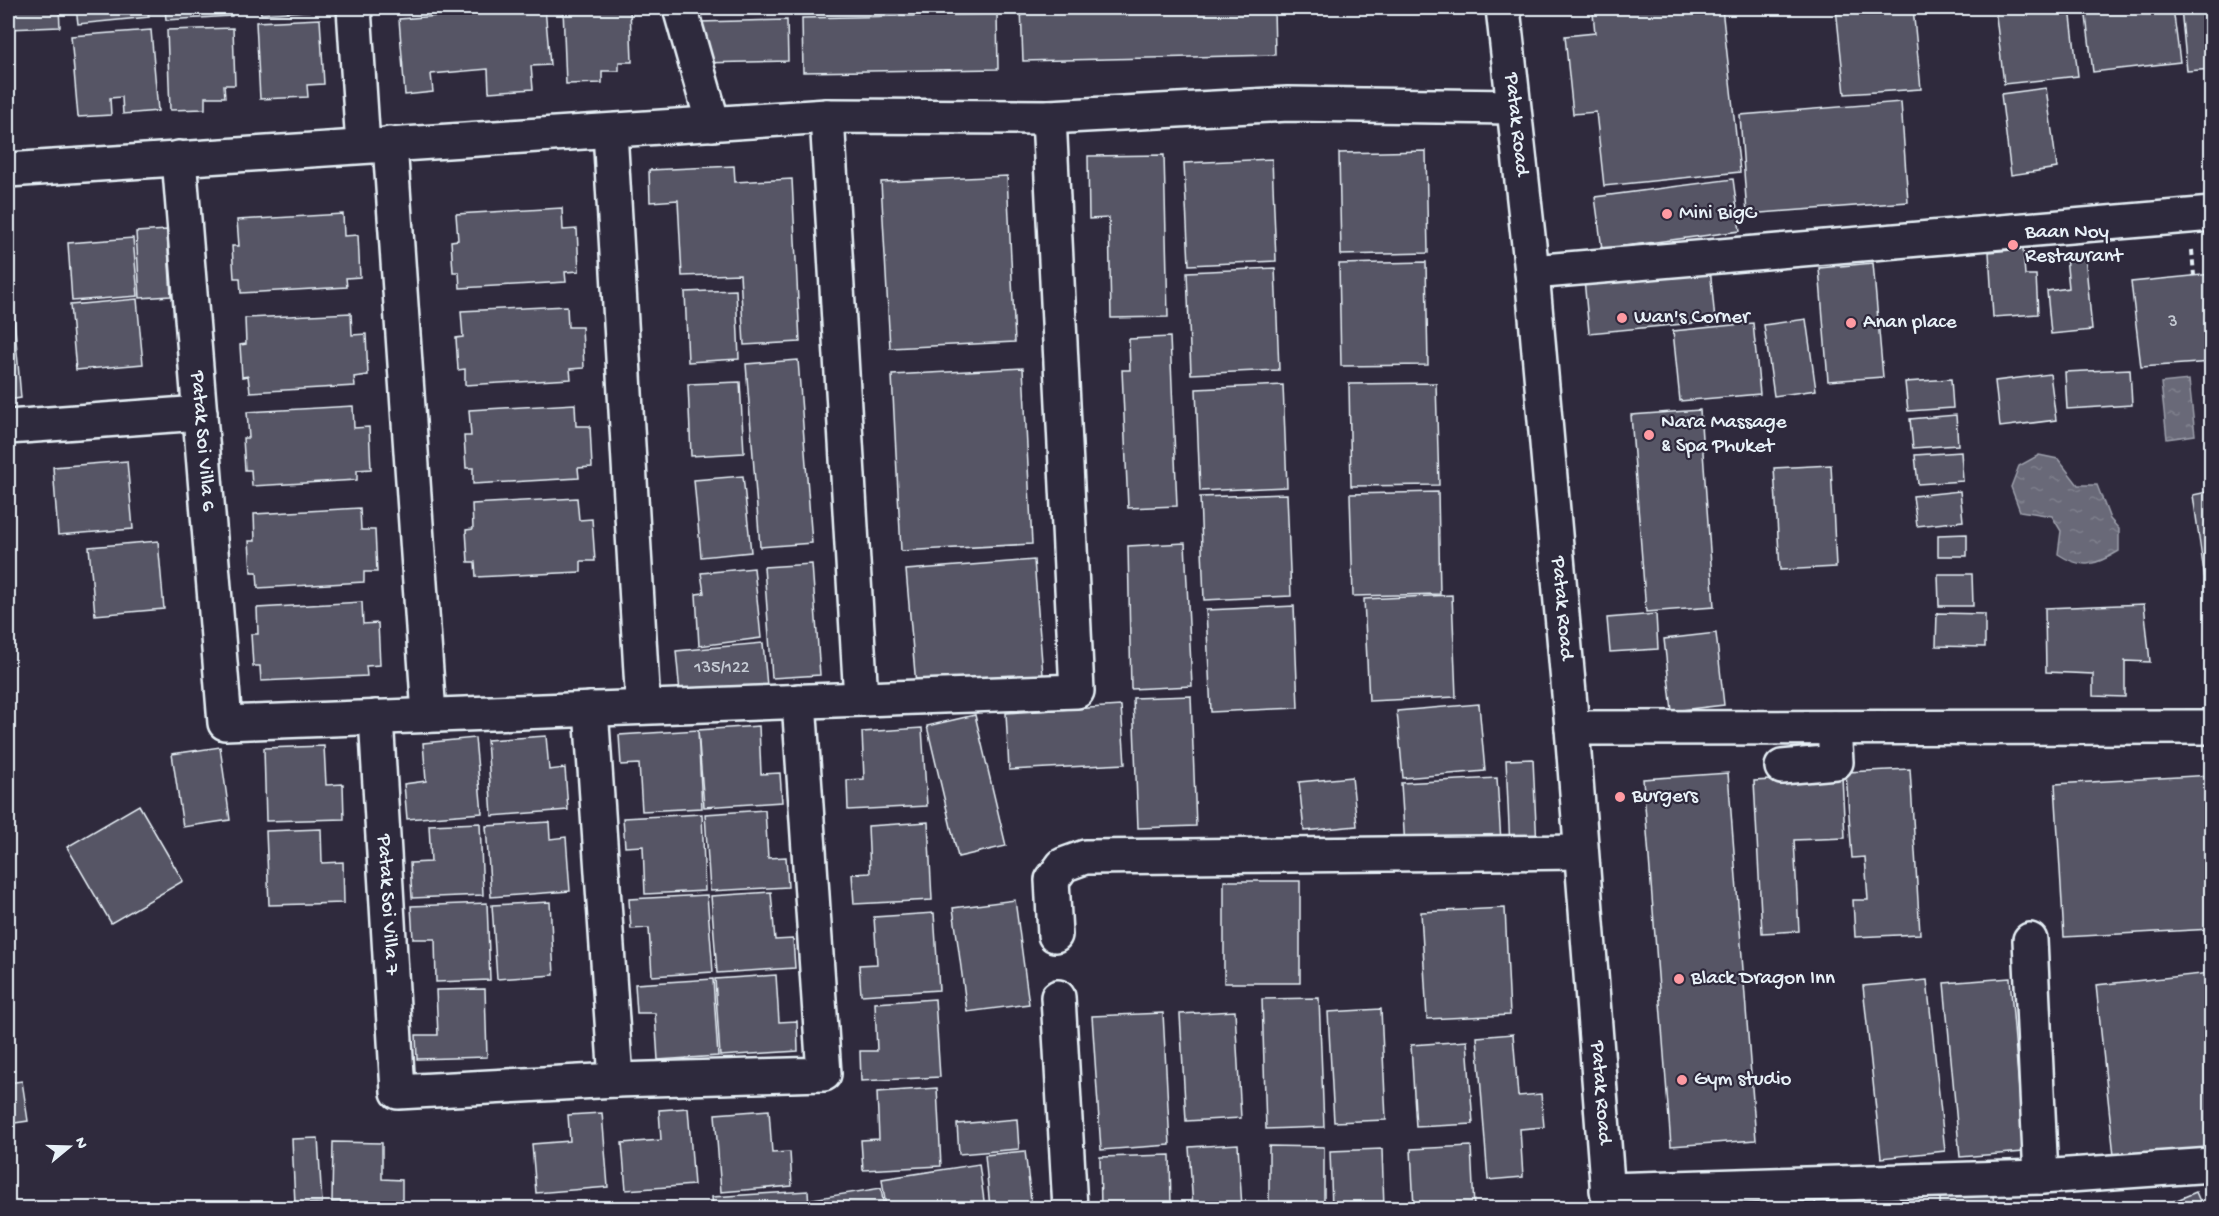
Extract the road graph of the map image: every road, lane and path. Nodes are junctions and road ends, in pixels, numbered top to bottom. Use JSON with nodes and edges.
{"nodes":[{"id":1,"x":354,"y":8,"type":"edge"},
{"id":2,"x":680,"y":8,"type":"edge"},
{"id":3,"x":1503,"y":8,"type":"edge"},
{"id":4,"x":1513,"y":106,"type":"junction"},
{"id":5,"x":827,"y":116,"type":"junction"},
{"id":6,"x":1049,"y":117,"type":"junction"},
{"id":7,"x":713,"y":124,"type":"junction"},
{"id":8,"x":610,"y":131,"type":"junction"},
{"id":9,"x":376,"y":145,"type":"junction"},
{"id":10,"x":179,"y":158,"type":"junction"},
{"id":11,"x":8,"y":170,"type":"edge"},
{"id":12,"x":2211,"y":214,"type":"edge"},
{"id":13,"x":1532,"y":272,"type":"junction"},
{"id":14,"x":200,"y":413,"type":"junction"},
{"id":15,"x":8,"y":427,"type":"edge"},
{"id":16,"x":861,"y":699,"type":"junction"},
{"id":17,"x":800,"y":702,"type":"junction"},
{"id":18,"x":643,"y":707,"type":"junction"},
{"id":19,"x":591,"y":709,"type":"junction"},
{"id":20,"x":429,"y":715,"type":"junction"},
{"id":21,"x":376,"y":717,"type":"junction"},
{"id":22,"x":2211,"y":727,"type":"edge"},
{"id":23,"x":1572,"y":728,"type":"junction"},
{"id":24,"x":1834,"y":728,"type":"junction"},
{"id":25,"x":1782,"y":767,"type":"dead end"},
{"id":26,"x":1581,"y":852,"type":"junction"},
{"id":27,"x":1054,"y":935,"type":"dead end"},
{"id":28,"x":2030,"y":940,"type":"dead end"},
{"id":29,"x":1058,"y":997,"type":"dead end"},
{"id":30,"x":616,"y":1080,"type":"junction"},
{"id":31,"x":2211,"y":1165,"type":"edge"},
{"id":32,"x":2042,"y":1177,"type":"junction"},
{"id":33,"x":1608,"y":1199,"type":"edge"},
{"id":34,"x":1070,"y":1209,"type":"edge"}],
"edges":[{"from":1,"to":9,"type":"street"},
{"from":2,"to":7,"type":"street"},
{"from":3,"to":4,"type":"street","name":"Patak Road"},
{"from":4,"to":6,"type":"street"},
{"from":4,"to":13,"type":"street","name":"Patak Road"},
{"from":5,"to":6,"type":"street"},
{"from":5,"to":7,"type":"street"},
{"from":5,"to":16,"type":"street"},
{"from":6,"to":16,"type":"street"},
{"from":7,"to":8,"type":"street"},
{"from":8,"to":9,"type":"street"},
{"from":8,"to":18,"type":"street"},
{"from":9,"to":10,"type":"street"},
{"from":9,"to":20,"type":"street"},
{"from":10,"to":11,"type":"street"},
{"from":10,"to":14,"type":"street","name":"Patak Soi Villa 6"},
{"from":12,"to":13,"type":"street"},
{"from":13,"to":23,"type":"street","name":"Patak Road"},
{"from":14,"to":15,"type":"street"},
{"from":14,"to":21,"type":"street","name":"Patak Soi Villa 6"},
{"from":16,"to":17,"type":"street"},
{"from":17,"to":18,"type":"street"},
{"from":17,"to":30,"type":"street"},
{"from":18,"to":19,"type":"street"},
{"from":19,"to":20,"type":"street"},
{"from":19,"to":30,"type":"street"},
{"from":20,"to":21,"type":"street"},
{"from":21,"to":30,"type":"street","name":"Patak Soi Villa 7"},
{"from":22,"to":24,"type":"street"},
{"from":23,"to":24,"type":"street"},
{"from":23,"to":26,"type":"street","name":"Patak Road"},
{"from":24,"to":25,"type":"street"},
{"from":26,"to":27,"type":"street"},
{"from":26,"to":33,"type":"street","name":"Patak Road"},
{"from":28,"to":32,"type":"street"},
{"from":29,"to":34,"type":"street"},
{"from":31,"to":32,"type":"street"},
{"from":32,"to":33,"type":"street"}]}
